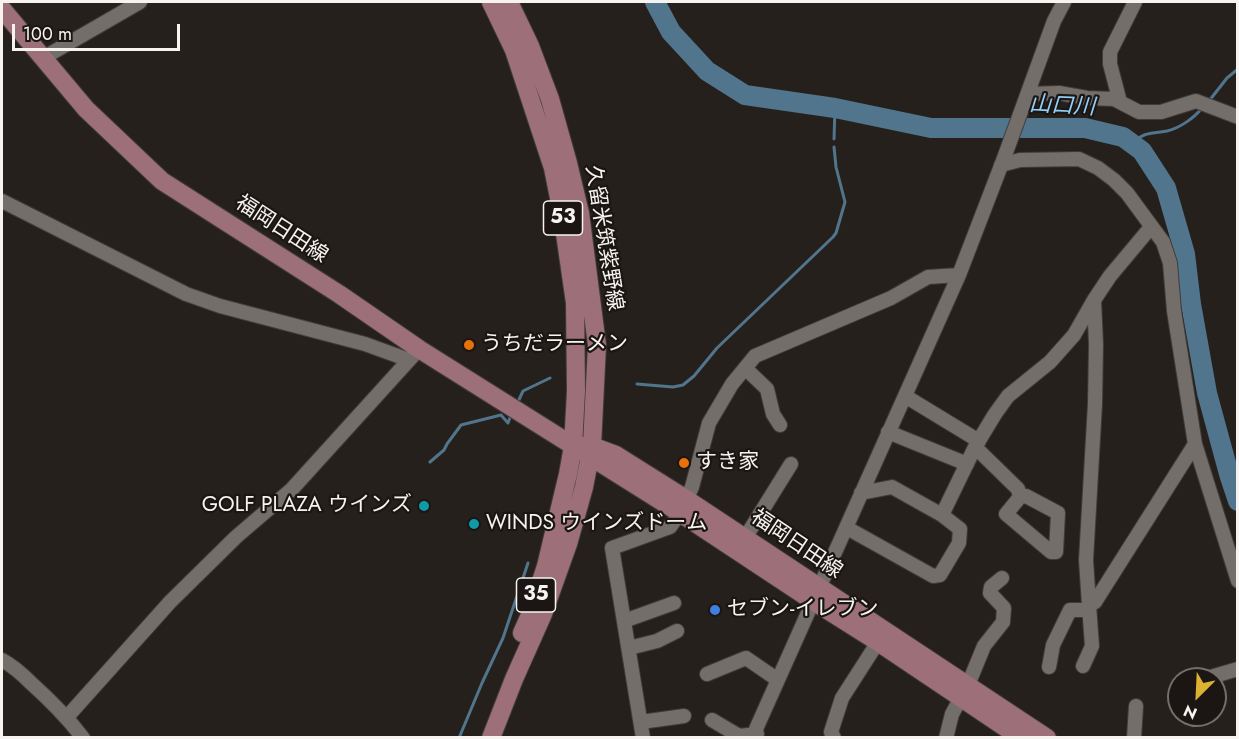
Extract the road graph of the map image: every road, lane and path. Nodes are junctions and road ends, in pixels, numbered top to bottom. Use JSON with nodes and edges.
{"nodes":[{"id":1,"x":140,"y":2,"type":"edge"},
{"id":2,"x":491,"y":2,"type":"edge"},
{"id":3,"x":509,"y":2,"type":"edge"},
{"id":4,"x":1064,"y":2,"type":"edge"},
{"id":5,"x":1135,"y":2,"type":"edge"},
{"id":6,"x":2,"y":9,"type":"edge"},
{"id":7,"x":43,"y":58,"type":"junction"},
{"id":8,"x":1026,"y":99,"type":"junction"},
{"id":9,"x":1120,"y":102,"type":"junction"},
{"id":10,"x":1238,"y":117,"type":"edge"},
{"id":11,"x":1003,"y":162,"type":"junction"},
{"id":12,"x":2,"y":201,"type":"edge"},
{"id":13,"x":1151,"y":227,"type":"junction"},
{"id":14,"x":959,"y":275,"type":"junction"},
{"id":15,"x":1094,"y":300,"type":"junction"},
{"id":16,"x":414,"y":355,"type":"junction"},
{"id":17,"x":745,"y":368,"type":"junction"},
{"id":18,"x":905,"y":396,"type":"junction"},
{"id":19,"x":780,"y":425,"type":"dead end"},
{"id":20,"x":888,"y":432,"type":"junction"},
{"id":21,"x":977,"y":444,"type":"junction"},
{"id":22,"x":1195,"y":444,"type":"junction"},
{"id":23,"x":573,"y":446,"type":"junction"},
{"id":24,"x":591,"y":451,"type":"junction"},
{"id":25,"x":967,"y":464,"type":"junction"},
{"id":26,"x":791,"y":465,"type":"dead end"},
{"id":27,"x":861,"y":493,"type":"junction"},
{"id":28,"x":1020,"y":497,"type":"dead end"},
{"id":29,"x":683,"y":506,"type":"junction"},
{"id":30,"x":942,"y":515,"type":"junction"},
{"id":31,"x":847,"y":528,"type":"junction"},
{"id":32,"x":744,"y":538,"type":"junction"},
{"id":33,"x":1002,"y":578,"type":"dead end"},
{"id":34,"x":1238,"y":581,"type":"edge"},
{"id":35,"x":816,"y":595,"type":"junction"},
{"id":36,"x":674,"y":603,"type":"dead end"},
{"id":37,"x":1089,"y":605,"type":"junction"},
{"id":38,"x":624,"y":621,"type":"junction"},
{"id":39,"x":677,"y":631,"type":"dead end"},
{"id":40,"x":878,"y":642,"type":"junction"},
{"id":41,"x":629,"y":648,"type":"junction"},
{"id":42,"x":2,"y":660,"type":"edge"},
{"id":43,"x":1083,"y":666,"type":"dead end"},
{"id":44,"x":1049,"y":667,"type":"dead end"},
{"id":45,"x":707,"y":674,"type":"dead end"},
{"id":46,"x":778,"y":680,"type":"junction"},
{"id":47,"x":964,"y":692,"type":"junction"},
{"id":48,"x":1136,"y":706,"type":"dead end"},
{"id":49,"x":684,"y":716,"type":"dead end"},
{"id":50,"x":67,"y":717,"type":"junction"},
{"id":51,"x":712,"y":720,"type":"dead end"},
{"id":52,"x":641,"y":722,"type":"junction"},
{"id":53,"x":757,"y":736,"type":"edge"},
{"id":54,"x":83,"y":738,"type":"edge"},
{"id":55,"x":478,"y":738,"type":"edge"},
{"id":56,"x":491,"y":738,"type":"edge"},
{"id":57,"x":643,"y":738,"type":"edge"},
{"id":58,"x":834,"y":738,"type":"edge"},
{"id":59,"x":946,"y":738,"type":"edge"},
{"id":60,"x":1021,"y":738,"type":"edge"},
{"id":61,"x":1047,"y":738,"type":"edge"},
{"id":62,"x":1134,"y":738,"type":"edge"}],
"edges":[{"from":1,"to":7,"type":"street"},
{"from":2,"to":23,"type":"main road","name":"久留米筑紫野線","number":"53"},
{"from":3,"to":24,"type":"main road","name":"久留米筑紫野線","number":"53"},
{"from":4,"to":8,"type":"street"},
{"from":5,"to":9,"type":"street"},
{"from":6,"to":7,"type":"main road","name":"福岡日田線"},
{"from":7,"to":16,"type":"main road","name":"福岡日田線"},
{"from":8,"to":9,"type":"street"},
{"from":8,"to":11,"type":"street"},
{"from":9,"to":10,"type":"street"},
{"from":11,"to":13,"type":"street"},
{"from":11,"to":14,"type":"street"},
{"from":12,"to":16,"type":"street"},
{"from":13,"to":15,"type":"street"},
{"from":13,"to":22,"type":"street"},
{"from":14,"to":17,"type":"street"},
{"from":14,"to":18,"type":"street"},
{"from":15,"to":21,"type":"street"},
{"from":15,"to":37,"type":"street"},
{"from":16,"to":23,"type":"main road","name":"福岡日田線"},
{"from":16,"to":50,"type":"street"},
{"from":17,"to":19,"type":"street"},
{"from":17,"to":29,"type":"street"},
{"from":18,"to":20,"type":"street"},
{"from":18,"to":21,"type":"street"},
{"from":20,"to":25,"type":"street"},
{"from":20,"to":27,"type":"street"},
{"from":21,"to":25,"type":"street"},
{"from":21,"to":28,"type":"street"},
{"from":22,"to":34,"type":"street"},
{"from":22,"to":37,"type":"street"},
{"from":23,"to":24,"type":"main road","name":"福岡日田線"},
{"from":23,"to":55,"type":"main road","number":"35"},
{"from":24,"to":29,"type":"main road","name":"福岡日田線"},
{"from":24,"to":56,"type":"main road","number":"35"},
{"from":25,"to":30,"type":"street"},
{"from":26,"to":32,"type":"street"},
{"from":27,"to":30,"type":"street"},
{"from":27,"to":31,"type":"street"},
{"from":29,"to":32,"type":"main road","name":"福岡日田線"},
{"from":29,"to":35,"type":"main road","name":"福岡日田線"},
{"from":29,"to":38,"type":"street"},
{"from":30,"to":31,"type":"street"},
{"from":31,"to":35,"type":"street"},
{"from":32,"to":35,"type":"main road","name":"福岡日田線"},
{"from":33,"to":47,"type":"street"},
{"from":35,"to":40,"type":"main road","name":"福岡日田線"},
{"from":35,"to":46,"type":"street"},
{"from":35,"to":47,"type":"main road","name":"福岡日田線"},
{"from":36,"to":38,"type":"street"},
{"from":37,"to":43,"type":"street"},
{"from":37,"to":44,"type":"street"},
{"from":38,"to":41,"type":"street"},
{"from":39,"to":41,"type":"street"},
{"from":40,"to":47,"type":"main road","name":"福岡日田線"},
{"from":40,"to":58,"type":"street"},
{"from":41,"to":52,"type":"street"},
{"from":42,"to":50,"type":"street"},
{"from":45,"to":46,"type":"street"},
{"from":46,"to":53,"type":"street"},
{"from":47,"to":59,"type":"street"},
{"from":47,"to":60,"type":"main road","name":"福岡日田線"},
{"from":47,"to":61,"type":"main road","name":"福岡日田線"},
{"from":48,"to":62,"type":"street"},
{"from":49,"to":52,"type":"street"},
{"from":50,"to":54,"type":"street"},
{"from":51,"to":53,"type":"street"},
{"from":52,"to":57,"type":"street"}]}
